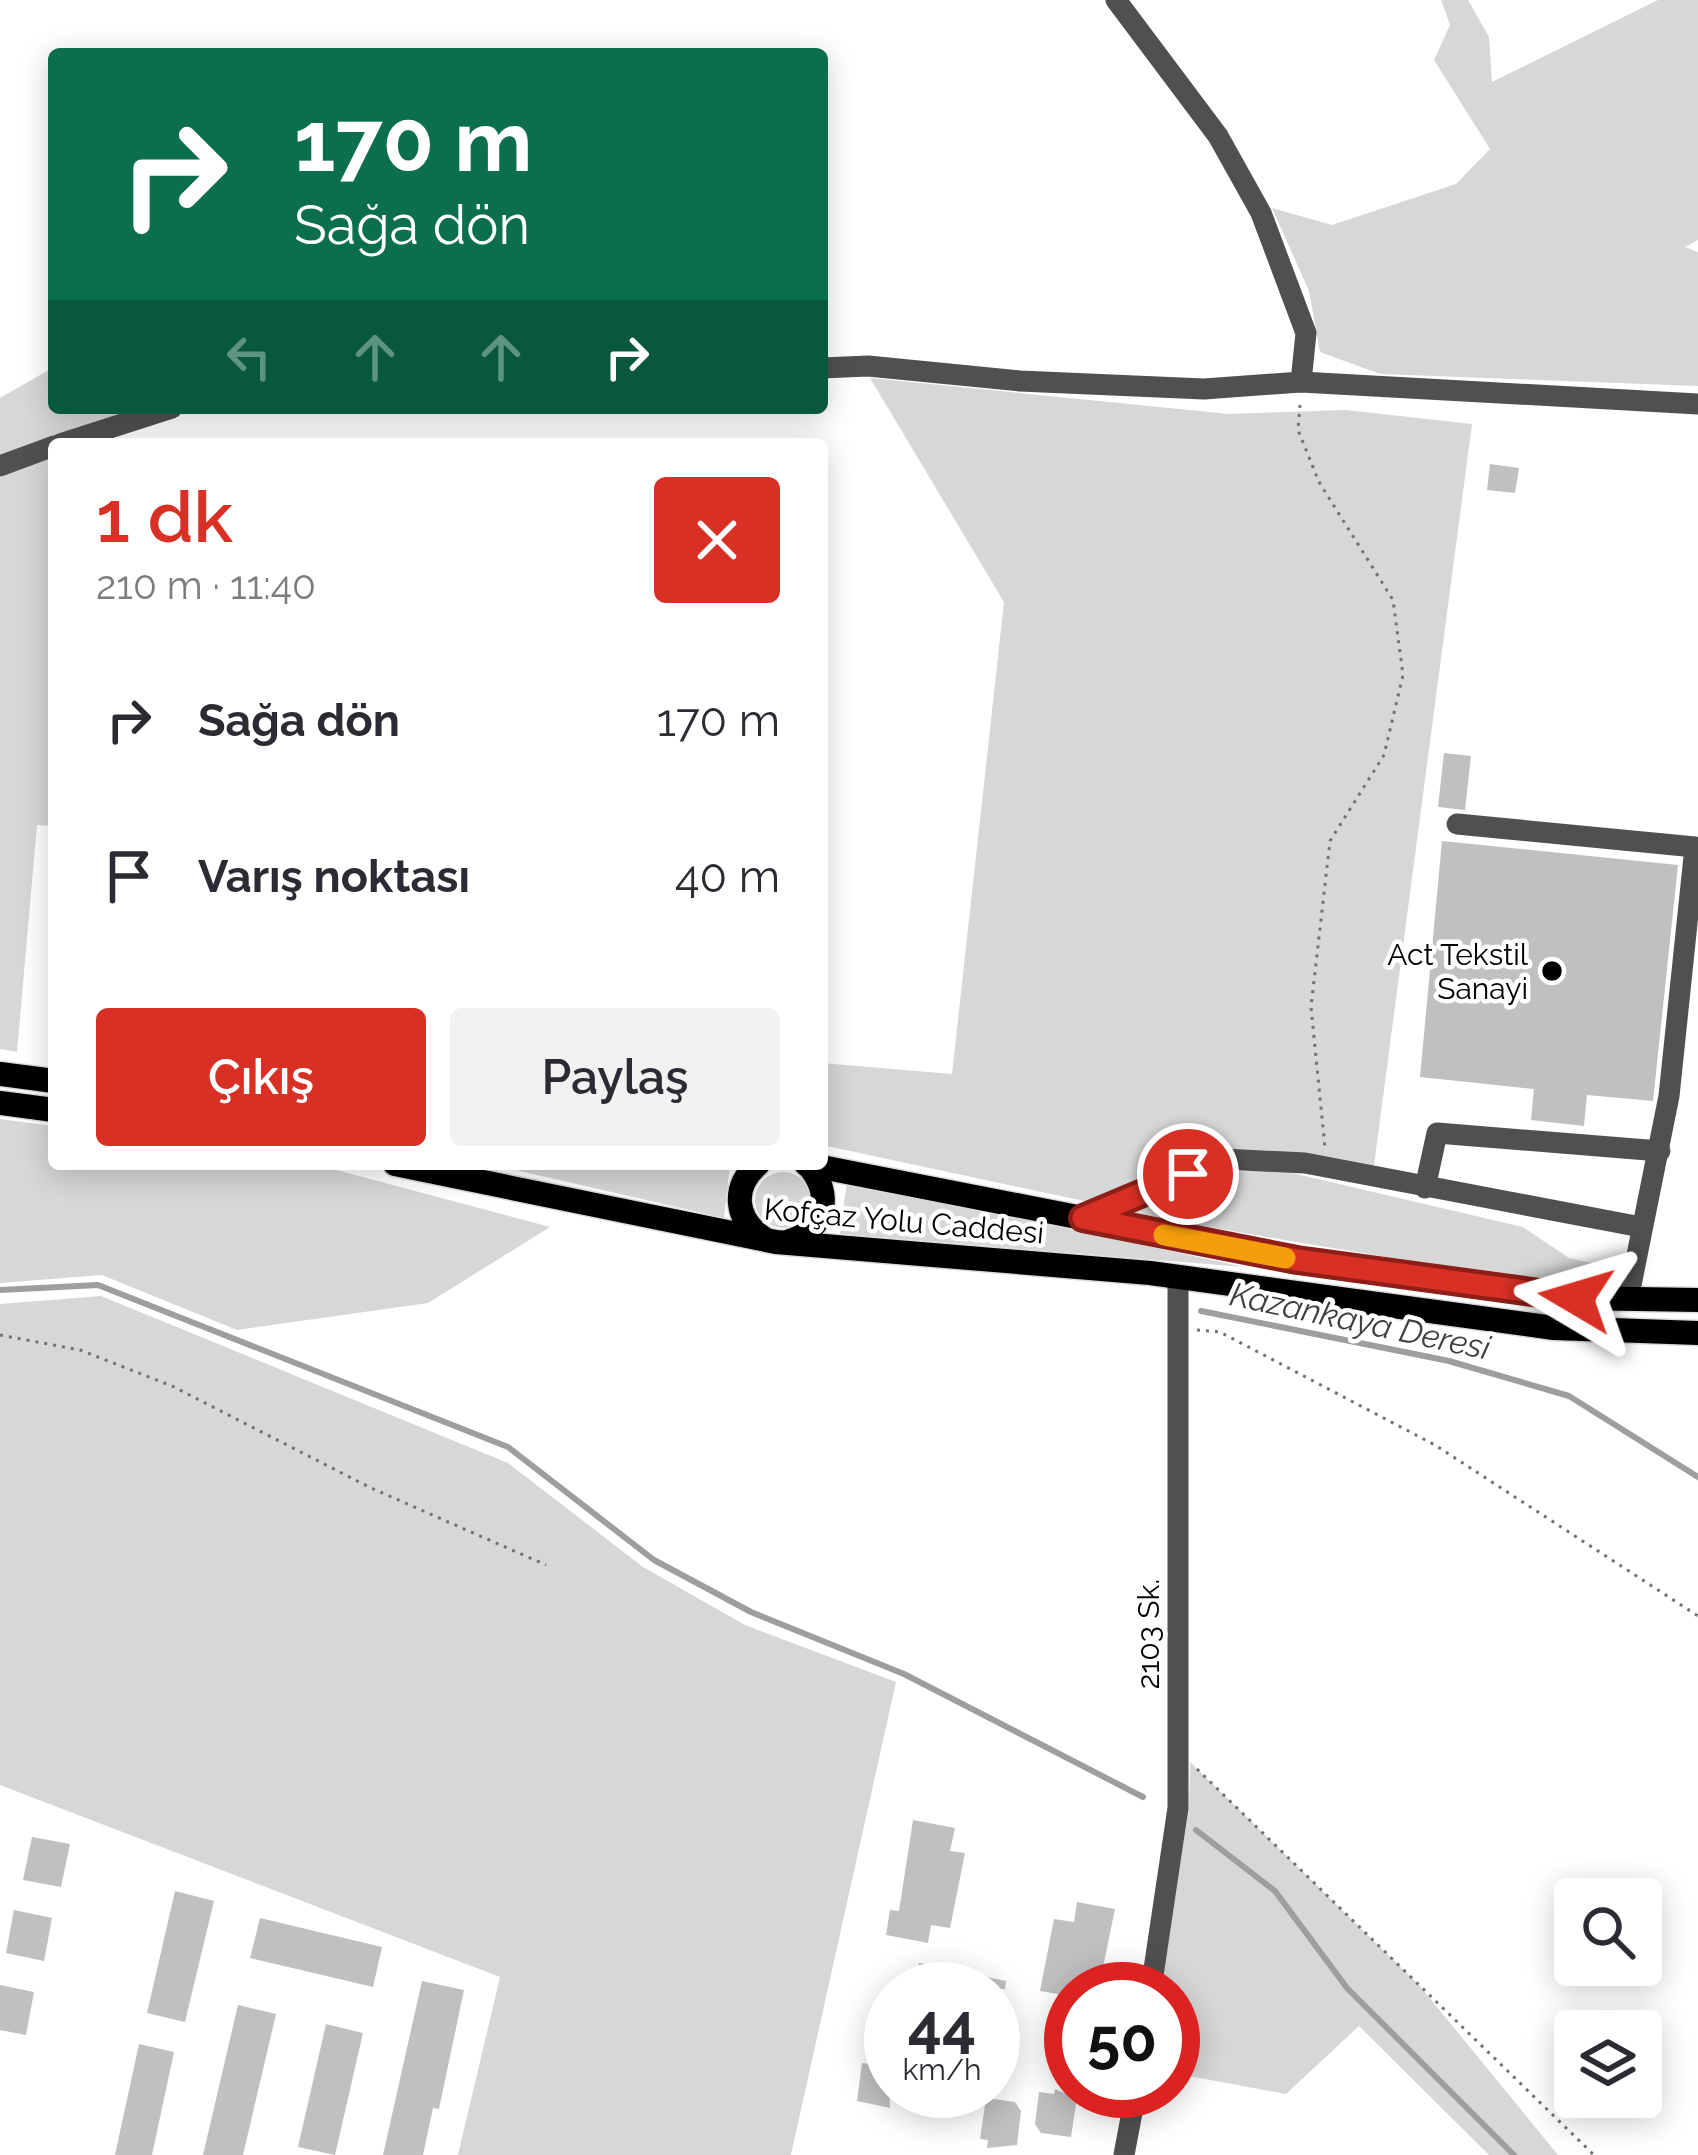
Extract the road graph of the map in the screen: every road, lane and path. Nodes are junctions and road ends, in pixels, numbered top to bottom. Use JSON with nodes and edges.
{"nodes":[{"id":1,"x":1116,"y":0,"type":"edge"},
{"id":2,"x":828,"y":368,"type":"edge"},
{"id":3,"x":1300,"y":382,"type":"junction"},
{"id":4,"x":1698,"y":404,"type":"edge"},
{"id":5,"x":153,"y":414,"type":"edge"},
{"id":6,"x":79,"y":438,"type":"edge"},
{"id":7,"x":48,"y":448,"type":"edge"},
{"id":8,"x":0,"y":466,"type":"edge"},
{"id":9,"x":1456,"y":824,"type":"dead end"},
{"id":10,"x":0,"y":1073,"type":"edge"},
{"id":11,"x":48,"y":1080,"type":"edge"},
{"id":12,"x":0,"y":1102,"type":"edge"},
{"id":13,"x":48,"y":1109,"type":"edge"},
{"id":14,"x":1660,"y":1151,"type":"junction"},
{"id":15,"x":828,"y":1168,"type":"edge"},
{"id":16,"x":1327,"y":1168,"type":"junction"},
{"id":17,"x":425,"y":1170,"type":"edge"},
{"id":18,"x":752,"y":1170,"type":"edge"},
{"id":19,"x":811,"y":1170,"type":"edge"},
{"id":20,"x":1425,"y":1188,"type":"junction"},
{"id":21,"x":1083,"y":1218,"type":"junction"},
{"id":22,"x":1641,"y":1227,"type":"junction"},
{"id":23,"x":763,"y":1238,"type":"junction"},
{"id":24,"x":790,"y":1241,"type":"junction"},
{"id":25,"x":1178,"y":1276,"type":"junction"},
{"id":26,"x":1628,"y":1300,"type":"junction"},
{"id":27,"x":1698,"y":1300,"type":"edge"},
{"id":28,"x":1178,"y":1328,"type":"junction"},
{"id":29,"x":1698,"y":1333,"type":"edge"},
{"id":30,"x":0,"y":1335,"type":"edge"},
{"id":31,"x":546,"y":1565,"type":"dead end"},
{"id":32,"x":1698,"y":1616,"type":"edge"},
{"id":33,"x":1178,"y":1752,"type":"junction"},
{"id":34,"x":1155,"y":1962,"type":"edge"},
{"id":35,"x":1131,"y":2118,"type":"edge"},
{"id":36,"x":1124,"y":2155,"type":"edge"},
{"id":37,"x":1594,"y":2155,"type":"edge"}],
"edges":[{"from":1,"to":3,"type":"street"},
{"from":2,"to":3,"type":"street"},
{"from":3,"to":4,"type":"street"},
{"from":3,"to":16,"type":"path"},
{"from":5,"to":6,"type":"street"},
{"from":7,"to":8,"type":"street"},
{"from":9,"to":14,"type":"street"},
{"from":10,"to":11,"type":"main road"},
{"from":12,"to":13,"type":"main road"},
{"from":14,"to":20,"type":"street"},
{"from":14,"to":22,"type":"street"},
{"from":15,"to":21,"type":"main road","name":"Kofçaz Yolu Caddesi"},
{"from":16,"to":20,"type":"street"},
{"from":16,"to":21,"type":"street"},
{"from":17,"to":23,"type":"main road","name":"Kofçaz Yolu Caddesi"},
{"from":18,"to":23,"type":"main road"},
{"from":19,"to":24,"type":"main road"},
{"from":20,"to":22,"type":"street"},
{"from":21,"to":26,"type":"main road","name":"Kofçaz Yolu Caddesi"},
{"from":22,"to":26,"type":"street"},
{"from":23,"to":24,"type":"main road","name":"Kofçaz Yolu Caddesi"},
{"from":24,"to":25,"type":"main road","name":"Kofçaz Yolu Caddesi"},
{"from":25,"to":28,"type":"street","name":"2103 Sk."},
{"from":25,"to":29,"type":"main road","name":"Kofçaz Yolu Caddesi"},
{"from":26,"to":27,"type":"main road","name":"Kofçaz Yolu Caddesi"},
{"from":28,"to":32,"type":"path"},
{"from":28,"to":33,"type":"street","name":"2103 Sk."},
{"from":30,"to":31,"type":"path"},
{"from":33,"to":34,"type":"street","name":"2103 Sk."},
{"from":33,"to":37,"type":"path"},
{"from":35,"to":36,"type":"street"}]}
